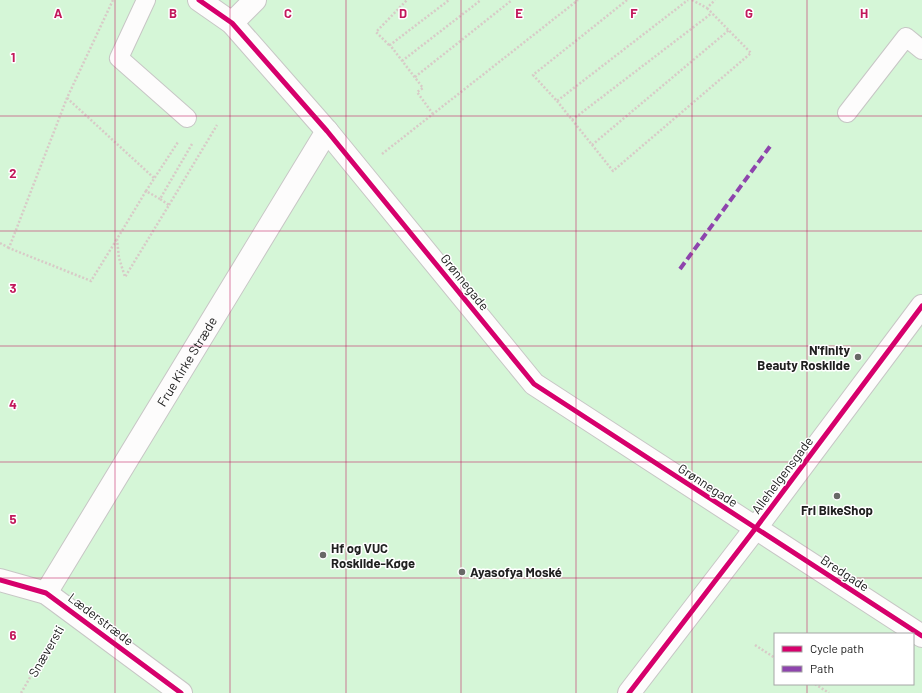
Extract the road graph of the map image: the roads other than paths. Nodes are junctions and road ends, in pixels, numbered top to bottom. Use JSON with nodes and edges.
{"nodes":[{"id":1,"x":146,"y":0,"type":"edge"},
{"id":2,"x":199,"y":0,"type":"edge"},
{"id":3,"x":255,"y":0,"type":"edge"},
{"id":4,"x":232,"y":23,"type":"junction"},
{"id":5,"x":922,"y":50,"type":"edge"},
{"id":6,"x":846,"y":113,"type":"dead end"},
{"id":7,"x":186,"y":124,"type":"road end"},
{"id":8,"x":327,"y":131,"type":"junction"},
{"id":9,"x":922,"y":306,"type":"edge"},
{"id":10,"x":755,"y":529,"type":"junction"},
{"id":11,"x":0,"y":580,"type":"edge"},
{"id":12,"x":46,"y":592,"type":"junction"},
{"id":13,"x":922,"y":636,"type":"edge"},
{"id":14,"x":181,"y":693,"type":"edge"},
{"id":15,"x":629,"y":693,"type":"edge"}],
"edges":[{"from":1,"to":7,"type":"lane"},
{"from":2,"to":4,"type":"street","name":"Grønnegade"},
{"from":3,"to":4,"type":"street"},
{"from":4,"to":8,"type":"street","name":"Grønnegade"},
{"from":5,"to":6,"type":"lane"},
{"from":8,"to":10,"type":"street","name":"Grønnegade"},
{"from":8,"to":12,"type":"street","name":"Frue Kirke Stræde"},
{"from":9,"to":10,"type":"street","name":"Allehelgensgade"},
{"from":10,"to":13,"type":"street","name":"Bredgade"},
{"from":10,"to":15,"type":"street","name":"Allehelgensgade"},
{"from":11,"to":12,"type":"street","name":"Læderstræde"},
{"from":12,"to":14,"type":"street","name":"Læderstræde"}]}
